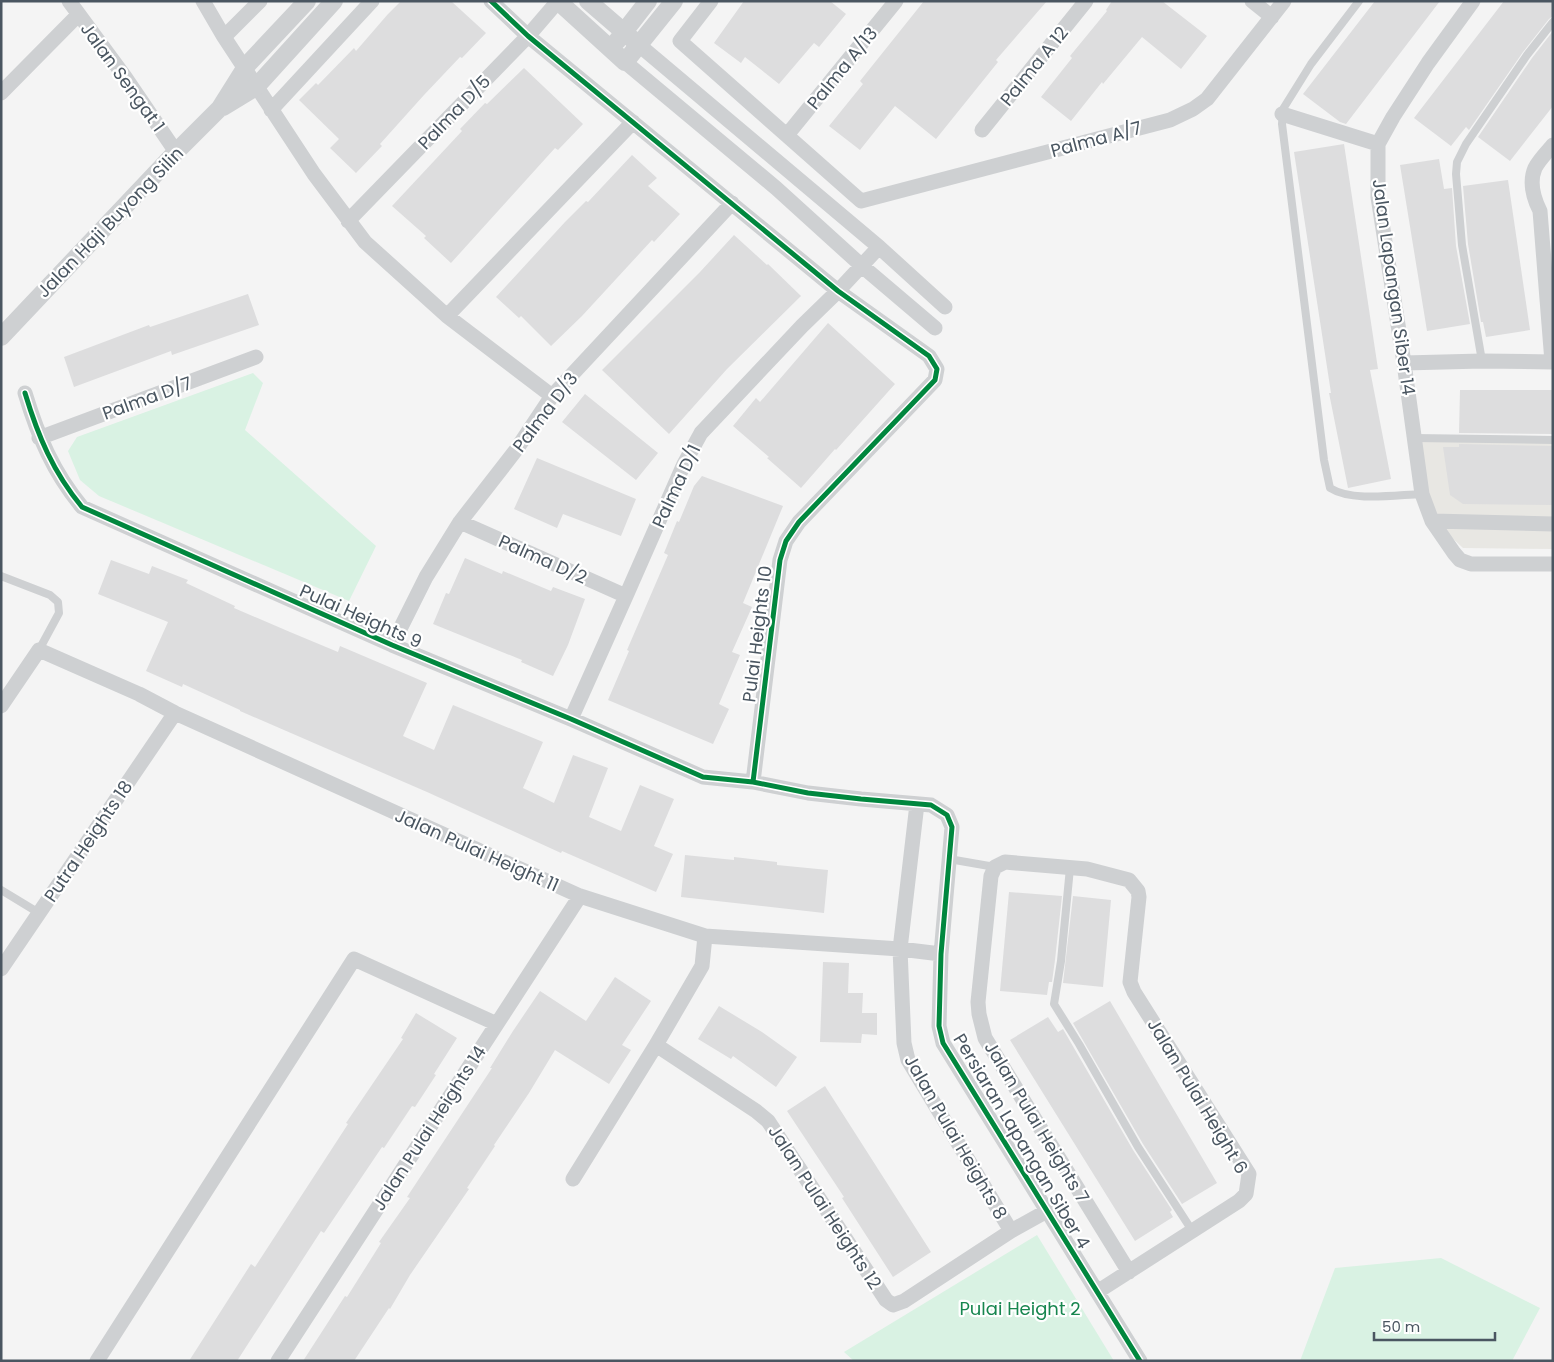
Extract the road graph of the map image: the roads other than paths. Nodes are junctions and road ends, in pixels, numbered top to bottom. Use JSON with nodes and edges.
{"nodes":[{"id":1,"x":69,"y":1,"type":"edge"},
{"id":2,"x":202,"y":1,"type":"edge"},
{"id":3,"x":260,"y":1,"type":"edge"},
{"id":4,"x":308,"y":1,"type":"edge"},
{"id":5,"x":334,"y":1,"type":"edge"},
{"id":6,"x":372,"y":1,"type":"edge"},
{"id":7,"x":490,"y":1,"type":"edge"},
{"id":8,"x":558,"y":1,"type":"edge"},
{"id":9,"x":588,"y":1,"type":"edge"},
{"id":10,"x":648,"y":1,"type":"edge"},
{"id":11,"x":674,"y":1,"type":"edge"},
{"id":12,"x":711,"y":1,"type":"edge"},
{"id":13,"x":896,"y":1,"type":"edge"},
{"id":14,"x":1086,"y":1,"type":"edge"},
{"id":15,"x":1252,"y":1,"type":"edge"},
{"id":16,"x":1284,"y":1,"type":"edge"},
{"id":17,"x":1359,"y":1,"type":"edge"},
{"id":18,"x":1474,"y":1,"type":"edge"},
{"id":19,"x":78,"y":15,"type":"junction"},
{"id":20,"x":1272,"y":17,"type":"junction"},
{"id":21,"x":1553,"y":22,"type":"edge"},
{"id":22,"x":624,"y":32,"type":"junction"},
{"id":23,"x":528,"y":36,"type":"junction"},
{"id":24,"x":224,"y":37,"type":"junction"},
{"id":25,"x":639,"y":45,"type":"junction"},
{"id":26,"x":610,"y":48,"type":"junction"},
{"id":27,"x":625,"y":62,"type":"junction"},
{"id":28,"x":244,"y":69,"type":"junction"},
{"id":29,"x":256,"y":88,"type":"junction"},
{"id":30,"x":1,"y":92,"type":"edge"},
{"id":31,"x":220,"y":108,"type":"junction"},
{"id":32,"x":271,"y":110,"type":"junction"},
{"id":33,"x":1282,"y":114,"type":"junction"},
{"id":34,"x":633,"y":122,"type":"junction"},
{"id":35,"x":982,"y":130,"type":"dead end"},
{"id":36,"x":787,"y":135,"type":"junction"},
{"id":37,"x":1378,"y":144,"type":"junction"},
{"id":38,"x":1553,"y":145,"type":"edge"},
{"id":39,"x":176,"y":152,"type":"junction"},
{"id":40,"x":732,"y":203,"type":"junction"},
{"id":41,"x":1546,"y":212,"type":"edge"},
{"id":42,"x":348,"y":221,"type":"junction"},
{"id":43,"x":878,"y":247,"type":"junction"},
{"id":44,"x":862,"y":266,"type":"junction"},
{"id":45,"x":1549,"y":288,"type":"edge"},
{"id":46,"x":838,"y":291,"type":"junction"},
{"id":47,"x":945,"y":307,"type":"dead end"},
{"id":48,"x":447,"y":316,"type":"junction"},
{"id":49,"x":936,"y":328,"type":"dead end"},
{"id":50,"x":1,"y":337,"type":"edge"},
{"id":51,"x":256,"y":358,"type":"dead end"},
{"id":52,"x":1482,"y":361,"type":"junction"},
{"id":53,"x":1552,"y":362,"type":"edge"},
{"id":54,"x":1404,"y":363,"type":"junction"},
{"id":55,"x":25,"y":393,"type":"dead end"},
{"id":56,"x":552,"y":396,"type":"junction"},
{"id":57,"x":39,"y":438,"type":"junction"},
{"id":58,"x":1414,"y":438,"type":"junction"},
{"id":59,"x":1553,"y":440,"type":"edge"},
{"id":60,"x":1422,"y":494,"type":"junction"},
{"id":61,"x":1432,"y":521,"type":"junction"},
{"id":62,"x":460,"y":522,"type":"junction"},
{"id":63,"x":1553,"y":524,"type":"edge"},
{"id":64,"x":1553,"y":564,"type":"edge"},
{"id":65,"x":1,"y":576,"type":"edge"},
{"id":66,"x":626,"y":596,"type":"junction"},
{"id":67,"x":392,"y":645,"type":"junction"},
{"id":68,"x":39,"y":650,"type":"junction"},
{"id":69,"x":1,"y":706,"type":"edge"},
{"id":70,"x":175,"y":712,"type":"junction"},
{"id":71,"x":571,"y":718,"type":"junction"},
{"id":72,"x":753,"y":782,"type":"junction"},
{"id":73,"x":917,"y":804,"type":"junction"},
{"id":74,"x":949,"y":859,"type":"junction"},
{"id":75,"x":995,"y":867,"type":"junction"},
{"id":76,"x":1070,"y":868,"type":"junction"},
{"id":77,"x":1,"y":890,"type":"edge"},
{"id":78,"x":580,"y":896,"type":"junction"},
{"id":79,"x":39,"y":914,"type":"junction"},
{"id":80,"x":705,"y":936,"type":"junction"},
{"id":81,"x":900,"y":949,"type":"junction"},
{"id":82,"x":941,"y":954,"type":"junction"},
{"id":83,"x":1,"y":969,"type":"edge"},
{"id":84,"x":497,"y":1024,"type":"junction"},
{"id":85,"x":656,"y":1045,"type":"junction"},
{"id":86,"x":573,"y":1179,"type":"dead end"},
{"id":87,"x":1047,"y":1211,"type":"junction"},
{"id":88,"x":1011,"y":1230,"type":"junction"},
{"id":89,"x":1193,"y":1232,"type":"junction"},
{"id":90,"x":1128,"y":1272,"type":"junction"},
{"id":91,"x":1097,"y":1292,"type":"junction"},
{"id":92,"x":893,"y":1306,"type":"joint"},
{"id":93,"x":97,"y":1361,"type":"edge"},
{"id":94,"x":278,"y":1361,"type":"edge"},
{"id":95,"x":1140,"y":1361,"type":"edge"}],
"edges":[{"from":1,"to":19,"type":"street","name":"Jalan Sengat 1"},
{"from":2,"to":24,"type":"street"},
{"from":3,"to":24,"type":"street"},
{"from":4,"to":28,"type":"street"},
{"from":5,"to":29,"type":"street"},
{"from":6,"to":32,"type":"street"},
{"from":7,"to":23,"type":"street"},
{"from":8,"to":23,"type":"street","name":"Palma D/5"},
{"from":8,"to":26,"type":"street"},
{"from":9,"to":22,"type":"street"},
{"from":10,"to":22,"type":"street"},
{"from":11,"to":25,"type":"street"},
{"from":12,"to":36,"type":"street"},
{"from":13,"to":36,"type":"street","name":"Palma A/13"},
{"from":14,"to":35,"type":"street","name":"Palma A 12"},
{"from":15,"to":20,"type":"street"},
{"from":16,"to":20,"type":"street","name":"Palma A/7"},
{"from":17,"to":33,"type":"lane"},
{"from":18,"to":37,"type":"street","name":"Jalan Lapangan Siber 14"},
{"from":19,"to":30,"type":"street"},
{"from":19,"to":39,"type":"street","name":"Jalan Sengat 1"},
{"from":20,"to":36,"type":"street","name":"Palma A/7"},
{"from":21,"to":52,"type":"lane"},
{"from":22,"to":25,"type":"street"},
{"from":22,"to":26,"type":"street"},
{"from":23,"to":34,"type":"street"},
{"from":23,"to":42,"type":"street","name":"Palma D/5"},
{"from":24,"to":28,"type":"street"},
{"from":25,"to":27,"type":"street"},
{"from":25,"to":43,"type":"street"},
{"from":26,"to":27,"type":"street"},
{"from":27,"to":44,"type":"street"},
{"from":28,"to":29,"type":"street"},
{"from":28,"to":31,"type":"street"},
{"from":29,"to":31,"type":"street"},
{"from":29,"to":32,"type":"street"},
{"from":31,"to":39,"type":"street","name":"Jalan Haji Buyong Silin"},
{"from":32,"to":42,"type":"street"},
{"from":33,"to":37,"type":"street"},
{"from":33,"to":60,"type":"lane"},
{"from":34,"to":40,"type":"street"},
{"from":34,"to":48,"type":"street"},
{"from":37,"to":54,"type":"street","name":"Jalan Lapangan Siber 14"},
{"from":38,"to":41,"type":"street"},
{"from":39,"to":50,"type":"street","name":"Jalan Haji Buyong Silin"},
{"from":40,"to":46,"type":"street"},
{"from":40,"to":56,"type":"street","name":"Palma D/3"},
{"from":41,"to":45,"type":"street"},
{"from":42,"to":48,"type":"street"},
{"from":43,"to":44,"type":"street","name":"Palma D/1"},
{"from":43,"to":47,"type":"street"},
{"from":44,"to":46,"type":"street","name":"Palma D/1"},
{"from":44,"to":49,"type":"street"},
{"from":45,"to":53,"type":"street"},
{"from":46,"to":66,"type":"street","name":"Palma D/1"},
{"from":46,"to":72,"type":"street","name":"Pulai Heights 10"},
{"from":48,"to":56,"type":"street"},
{"from":51,"to":57,"type":"street","name":"Palma D/7"},
{"from":52,"to":53,"type":"street"},
{"from":52,"to":54,"type":"street"},
{"from":54,"to":58,"type":"street","name":"Jalan Lapangan Siber 14"},
{"from":55,"to":57,"type":"street","name":"Pulai Heights 9"},
{"from":56,"to":62,"type":"street","name":"Palma D/3"},
{"from":57,"to":67,"type":"street","name":"Pulai Heights 9"},
{"from":58,"to":59,"type":"lane"},
{"from":58,"to":60,"type":"street","name":"Jalan Lapangan Siber 14"},
{"from":60,"to":61,"type":"street","name":"Jalan Lapangan Siber 14"},
{"from":61,"to":63,"type":"street"},
{"from":61,"to":64,"type":"street","name":"Jalan Lapangan Siber 14"},
{"from":62,"to":66,"type":"street","name":"Palma D/2"},
{"from":62,"to":67,"type":"street","name":"Palma D/3"},
{"from":65,"to":68,"type":"lane"},
{"from":66,"to":71,"type":"street","name":"Palma D/1"},
{"from":67,"to":71,"type":"street","name":"Pulai Heights 9"},
{"from":68,"to":69,"type":"street"},
{"from":68,"to":70,"type":"street","name":"Jalan Pulai Height 11"},
{"from":70,"to":78,"type":"street","name":"Jalan Pulai Height 11"},
{"from":70,"to":79,"type":"street","name":"Putra Heights 18"},
{"from":71,"to":72,"type":"street","name":"Pulai Heights 9"},
{"from":72,"to":73,"type":"street","name":"Pulai Heights 9"},
{"from":73,"to":74,"type":"street","name":"Persiaran Lapangan Siber 4"},
{"from":73,"to":81,"type":"street","name":"Jalan Pulai Heights 8"},
{"from":74,"to":75,"type":"lane"},
{"from":74,"to":82,"type":"street","name":"Persiaran Lapangan Siber 4"},
{"from":75,"to":76,"type":"street"},
{"from":75,"to":90,"type":"street","name":"Jalan Pulai Heights 7"},
{"from":76,"to":89,"type":"lane"},
{"from":76,"to":89,"type":"street","name":"Jalan Pulai Height 6"},
{"from":77,"to":79,"type":"lane"},
{"from":78,"to":80,"type":"street","name":"Jalan Pulai Height 11"},
{"from":78,"to":84,"type":"street","name":"Jalan Pulai Heights 14"},
{"from":79,"to":83,"type":"street","name":"Putra Heights 18"},
{"from":80,"to":81,"type":"street","name":"Jalan Pulai Height 11"},
{"from":80,"to":85,"type":"street"},
{"from":81,"to":82,"type":"street","name":"Jalan Pulai Height 11"},
{"from":81,"to":88,"type":"street","name":"Jalan Pulai Heights 8"},
{"from":82,"to":87,"type":"street","name":"Persiaran Lapangan Siber 4"},
{"from":84,"to":93,"type":"street"},
{"from":84,"to":94,"type":"street","name":"Jalan Pulai Heights 14"},
{"from":85,"to":86,"type":"street"},
{"from":85,"to":92,"type":"street","name":"Jalan Pulai Heights 12"},
{"from":87,"to":88,"type":"street","name":"Jalan Pulai Heights 8"},
{"from":87,"to":91,"type":"street","name":"Persiaran Lapangan Siber 4"},
{"from":88,"to":92,"type":"street","name":"Jalan Pulai Heights 8"},
{"from":89,"to":90,"type":"street","name":"Jalan Pulai Height 6"},
{"from":90,"to":91,"type":"street","name":"Jalan Pulai Height 6"},
{"from":91,"to":95,"type":"street","name":"Persiaran Lapangan Siber 4"}]}
